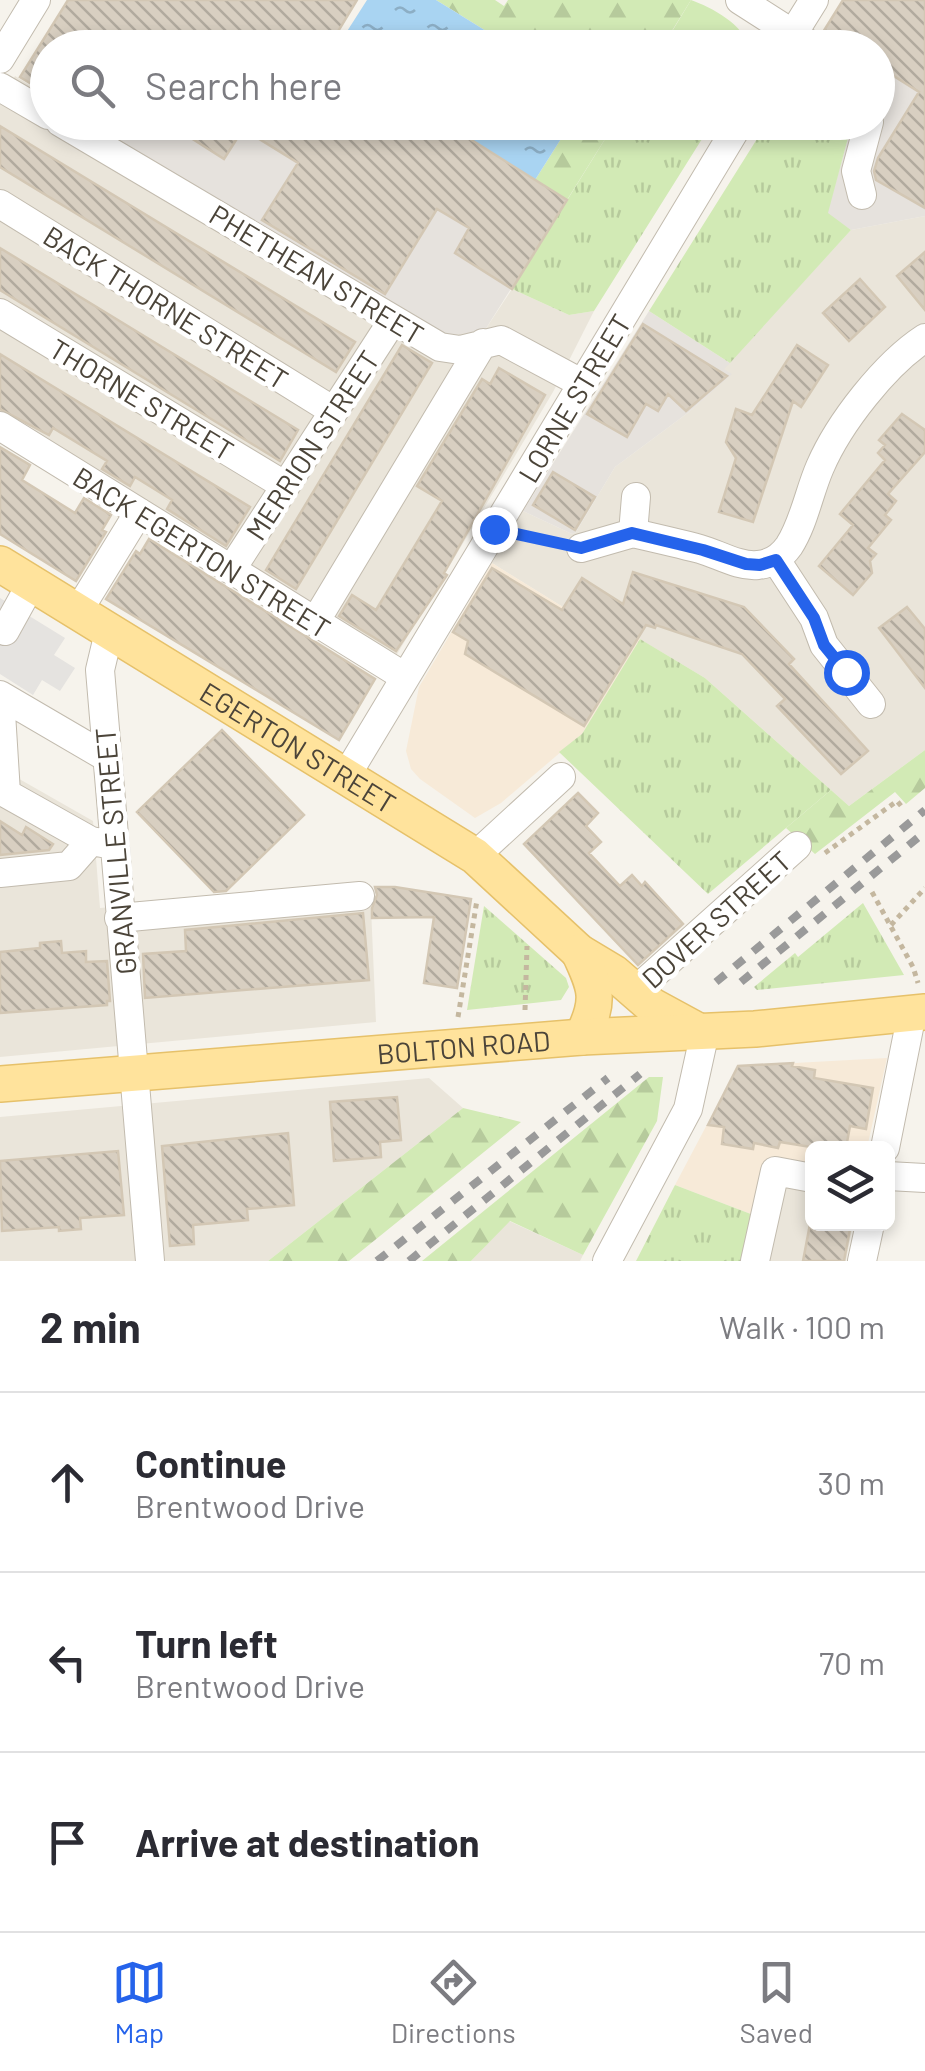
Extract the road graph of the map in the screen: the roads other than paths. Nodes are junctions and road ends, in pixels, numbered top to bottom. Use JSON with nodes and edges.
{"nodes":[{"id":1,"x":36,"y":0,"type":"edge"},
{"id":2,"x":740,"y":0,"type":"edge"},
{"id":3,"x":814,"y":0,"type":"edge"},
{"id":4,"x":781,"y":30,"type":"edge"},
{"id":5,"x":803,"y":30,"type":"edge"},
{"id":6,"x":0,"y":59,"type":"edge"},
{"id":7,"x":0,"y":87,"type":"edge"},
{"id":8,"x":30,"y":104,"type":"edge"},
{"id":9,"x":90,"y":140,"type":"edge"},
{"id":10,"x":729,"y":140,"type":"edge"},
{"id":11,"x":864,"y":140,"type":"edge"},
{"id":12,"x":862,"y":195,"type":"dead end"},
{"id":13,"x":0,"y":204,"type":"edge"},
{"id":14,"x":0,"y":313,"type":"edge"},
{"id":15,"x":393,"y":320,"type":"junction"},
{"id":16,"x":925,"y":338,"type":"edge"},
{"id":17,"x":483,"y":343,"type":"junction"},
{"id":18,"x":582,"y":384,"type":"junction"},
{"id":19,"x":332,"y":410,"type":"junction"},
{"id":20,"x":0,"y":426,"type":"edge"},
{"id":21,"x":284,"y":485,"type":"junction"},
{"id":22,"x":636,"y":497,"type":"dead end"},
{"id":23,"x":138,"y":512,"type":"junction"},
{"id":24,"x":632,"y":533,"type":"junction"},
{"id":25,"x":581,"y":548,"type":"road end"},
{"id":26,"x":776,"y":560,"type":"junction"},
{"id":27,"x":0,"y":564,"type":"edge"},
{"id":28,"x":231,"y":570,"type":"junction"},
{"id":29,"x":32,"y":584,"type":"junction"},
{"id":30,"x":77,"y":612,"type":"junction"},
{"id":31,"x":314,"y":622,"type":"junction"},
{"id":32,"x":5,"y":631,"type":"dead end"},
{"id":33,"x":109,"y":632,"type":"junction"},
{"id":34,"x":406,"y":677,"type":"junction"},
{"id":35,"x":0,"y":696,"type":"edge"},
{"id":36,"x":871,"y":704,"type":"dead end"},
{"id":37,"x":106,"y":757,"type":"junction"},
{"id":38,"x":346,"y":776,"type":"junction"},
{"id":39,"x":561,"y":777,"type":"dead end"},
{"id":40,"x":3,"y":791,"type":"edge"},
{"id":41,"x":102,"y":843,"type":"junction"},
{"id":42,"x":797,"y":846,"type":"dead end"},
{"id":43,"x":479,"y":859,"type":"junction"},
{"id":44,"x":0,"y":873,"type":"edge"},
{"id":45,"x":360,"y":896,"type":"dead end"},
{"id":46,"x":119,"y":918,"type":"junction"},
{"id":47,"x":579,"y":952,"type":"junction"},
{"id":48,"x":635,"y":991,"type":"junction"},
{"id":49,"x":919,"y":1003,"type":"edge"},
{"id":50,"x":702,"y":1032,"type":"junction"},
{"id":51,"x":582,"y":1037,"type":"junction"},
{"id":52,"x":136,"y":1071,"type":"junction"},
{"id":53,"x":0,"y":1084,"type":"edge"},
{"id":54,"x":887,"y":1141,"type":"edge"},
{"id":55,"x":895,"y":1176,"type":"edge"},
{"id":56,"x":805,"y":1177,"type":"edge"},
{"id":57,"x":925,"y":1178,"type":"edge"},
{"id":58,"x":868,"y":1231,"type":"edge"},
{"id":59,"x":150,"y":1261,"type":"edge"},
{"id":60,"x":607,"y":1261,"type":"edge"},
{"id":61,"x":755,"y":1261,"type":"edge"},
{"id":62,"x":862,"y":1261,"type":"edge"}],
"edges":[{"from":1,"to":6,"type":"street"},
{"from":2,"to":4,"type":"street"},
{"from":3,"to":5,"type":"street"},
{"from":7,"to":8,"type":"street"},
{"from":9,"to":15,"type":"street","name":"PHETHEAN STREET"},
{"from":10,"to":18,"type":"street","name":"LORNE STREET"},
{"from":11,"to":12,"type":"street"},
{"from":13,"to":19,"type":"street","name":"BACK THORNE STREET"},
{"from":14,"to":21,"type":"street","name":"THORNE STREET"},
{"from":15,"to":17,"type":"street","name":"PHETHEAN STREET"},
{"from":15,"to":19,"type":"street","name":"MERRION STREET"},
{"from":16,"to":26,"type":"street"},
{"from":17,"to":18,"type":"street","name":"PHETHEAN STREET"},
{"from":17,"to":31,"type":"street"},
{"from":18,"to":34,"type":"street","name":"LORNE STREET"},
{"from":19,"to":21,"type":"street","name":"MERRION STREET"},
{"from":20,"to":23,"type":"street","name":"BACK EGERTON STREET"},
{"from":21,"to":28,"type":"street","name":"MERRION STREET"},
{"from":22,"to":24,"type":"street"},
{"from":23,"to":28,"type":"street","name":"BACK EGERTON STREET"},
{"from":23,"to":30,"type":"street"},
{"from":24,"to":25,"type":"street"},
{"from":24,"to":26,"type":"street"},
{"from":26,"to":36,"type":"street"},
{"from":27,"to":29,"type":"main road","name":"EGERTON STREET"},
{"from":28,"to":31,"type":"street","name":"BACK EGERTON STREET"},
{"from":29,"to":30,"type":"main road","name":"EGERTON STREET"},
{"from":29,"to":32,"type":"street"},
{"from":30,"to":33,"type":"main road","name":"EGERTON STREET"},
{"from":31,"to":34,"type":"street","name":"BACK EGERTON STREET"},
{"from":33,"to":37,"type":"street","name":"GRANVILLE STREET"},
{"from":33,"to":38,"type":"main road","name":"EGERTON STREET"},
{"from":34,"to":38,"type":"street","name":"LORNE STREET"},
{"from":35,"to":37,"type":"street"},
{"from":35,"to":40,"type":"street"},
{"from":37,"to":41,"type":"street","name":"GRANVILLE STREET"},
{"from":38,"to":43,"type":"main road","name":"EGERTON STREET"},
{"from":39,"to":43,"type":"street"},
{"from":40,"to":41,"type":"street"},
{"from":41,"to":44,"type":"street"},
{"from":41,"to":46,"type":"street","name":"GRANVILLE STREET"},
{"from":42,"to":48,"type":"street","name":"DOVER STREET"},
{"from":43,"to":47,"type":"main road","name":"EGERTON STREET"},
{"from":45,"to":46,"type":"street"},
{"from":46,"to":52,"type":"street","name":"GRANVILLE STREET"},
{"from":47,"to":48,"type":"main road","name":"EGERTON STREET"},
{"from":47,"to":51,"type":"main road","name":"EGERTON STREET"},
{"from":48,"to":50,"type":"main road","name":"EGERTON STREET"},
{"from":49,"to":50,"type":"main road","name":"BOLTON ROAD"},
{"from":49,"to":54,"type":"street"},
{"from":50,"to":51,"type":"main road","name":"BOLTON ROAD"},
{"from":50,"to":60,"type":"street"},
{"from":51,"to":52,"type":"main road","name":"BOLTON ROAD"},
{"from":52,"to":53,"type":"main road","name":"BOLTON ROAD"},
{"from":52,"to":59,"type":"street","name":"GRANVILLE STREET"},
{"from":55,"to":57,"type":"street"},
{"from":56,"to":61,"type":"street"},
{"from":58,"to":62,"type":"street"}]}
